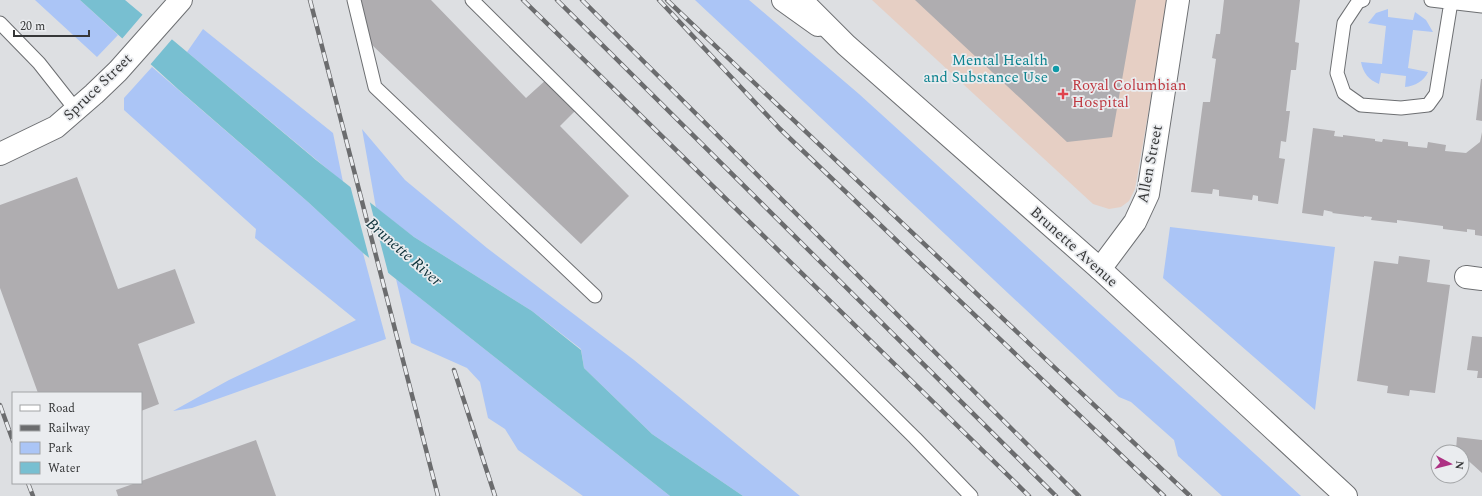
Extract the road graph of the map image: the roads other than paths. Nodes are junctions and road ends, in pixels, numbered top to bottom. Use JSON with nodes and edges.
{"nodes":[{"id":1,"x":181,"y":0,"type":"edge"},
{"id":2,"x":354,"y":0,"type":"edge"},
{"id":3,"x":472,"y":0,"type":"edge"},
{"id":4,"x":783,"y":0,"type":"edge"},
{"id":5,"x":801,"y":0,"type":"edge"},
{"id":6,"x":1178,"y":0,"type":"edge"},
{"id":7,"x":1363,"y":0,"type":"edge"},
{"id":8,"x":1431,"y":0,"type":"edge"},
{"id":9,"x":1450,"y":2,"type":"junction"},
{"id":10,"x":1482,"y":6,"type":"edge"},
{"id":11,"x":0,"y":23,"type":"edge"},
{"id":12,"x":846,"y":45,"type":"junction"},
{"id":13,"x":76,"y":110,"type":"junction"},
{"id":14,"x":0,"y":154,"type":"edge"},
{"id":15,"x":1100,"y":269,"type":"junction"},
{"id":16,"x":595,"y":296,"type":"dead end"},
{"id":17,"x":971,"y":496,"type":"edge"},
{"id":18,"x":1346,"y":496,"type":"edge"}],
"edges":[{"from":1,"to":13,"type":"main road","name":"Spruce Street"},
{"from":2,"to":16,"type":"lane"},
{"from":3,"to":17,"type":"lane"},
{"from":4,"to":12,"type":"main road"},
{"from":5,"to":12,"type":"main road","name":"Brunette Avenue"},
{"from":6,"to":15,"type":"main road","name":"Allen Street"},
{"from":7,"to":9,"type":"lane"},
{"from":8,"to":9,"type":"lane"},
{"from":9,"to":10,"type":"lane"},
{"from":11,"to":13,"type":"lane"},
{"from":12,"to":15,"type":"main road","name":"Brunette Avenue"},
{"from":13,"to":14,"type":"main road","name":"Spruce Street"},
{"from":15,"to":18,"type":"main road","name":"Brunette Avenue"}]}
